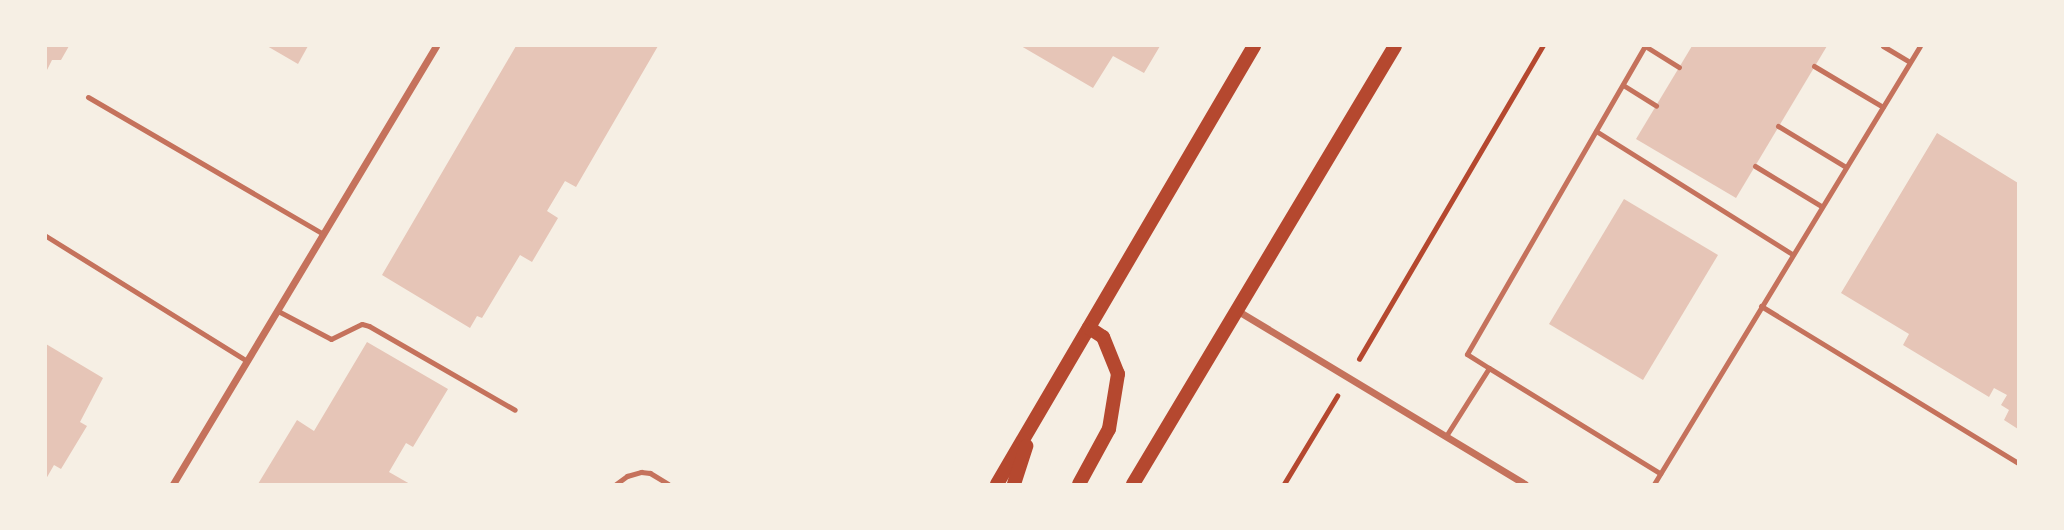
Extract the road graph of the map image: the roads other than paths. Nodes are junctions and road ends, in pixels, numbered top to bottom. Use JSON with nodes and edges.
{"nodes":[{"id":1,"x":436,"y":46,"type":"edge"},
{"id":2,"x":1254,"y":46,"type":"edge"},
{"id":3,"x":1395,"y":46,"type":"edge"},
{"id":4,"x":1645,"y":46,"type":"edge"},
{"id":5,"x":1882,"y":46,"type":"edge"},
{"id":6,"x":1920,"y":46,"type":"edge"},
{"id":7,"x":1910,"y":62,"type":"junction"},
{"id":8,"x":1814,"y":66,"type":"dead end"},
{"id":9,"x":1679,"y":67,"type":"dead end"},
{"id":10,"x":1623,"y":85,"type":"junction"},
{"id":11,"x":88,"y":97,"type":"dead end"},
{"id":12,"x":1656,"y":106,"type":"dead end"},
{"id":13,"x":1883,"y":107,"type":"junction"},
{"id":14,"x":1778,"y":126,"type":"dead end"},
{"id":15,"x":1595,"y":131,"type":"junction"},
{"id":16,"x":1755,"y":166,"type":"dead end"},
{"id":17,"x":1846,"y":167,"type":"junction"},
{"id":18,"x":1821,"y":206,"type":"junction"},
{"id":19,"x":323,"y":234,"type":"junction"},
{"id":20,"x":46,"y":236,"type":"edge"},
{"id":21,"x":1792,"y":254,"type":"junction"},
{"id":22,"x":1761,"y":306,"type":"junction"},
{"id":23,"x":278,"y":311,"type":"junction"},
{"id":24,"x":1238,"y":311,"type":"junction"},
{"id":25,"x":1089,"y":328,"type":"junction"},
{"id":26,"x":247,"y":361,"type":"junction"},
{"id":27,"x":1489,"y":368,"type":"junction"},
{"id":28,"x":515,"y":410,"type":"dead end"},
{"id":29,"x":1031,"y":428,"type":"junction"},
{"id":30,"x":1446,"y":436,"type":"junction"},
{"id":31,"x":2018,"y":463,"type":"edge"},
{"id":32,"x":1660,"y":473,"type":"junction"},
{"id":33,"x":173,"y":485,"type":"edge"},
{"id":34,"x":616,"y":485,"type":"edge"},
{"id":35,"x":668,"y":485,"type":"edge"},
{"id":36,"x":997,"y":485,"type":"edge"},
{"id":37,"x":1014,"y":485,"type":"edge"},
{"id":38,"x":1079,"y":485,"type":"edge"},
{"id":39,"x":1133,"y":485,"type":"edge"},
{"id":40,"x":1525,"y":485,"type":"edge"},
{"id":41,"x":1654,"y":485,"type":"edge"}],
"edges":[{"from":1,"to":19,"type":"street"},
{"from":2,"to":25,"type":"main road"},
{"from":3,"to":24,"type":"main road"},
{"from":4,"to":9,"type":"lane"},
{"from":4,"to":10,"type":"lane"},
{"from":5,"to":7,"type":"lane"},
{"from":6,"to":7,"type":"lane"},
{"from":7,"to":13,"type":"lane"},
{"from":8,"to":13,"type":"lane"},
{"from":10,"to":12,"type":"lane"},
{"from":10,"to":15,"type":"lane"},
{"from":11,"to":19,"type":"lane"},
{"from":13,"to":17,"type":"lane"},
{"from":14,"to":17,"type":"lane"},
{"from":15,"to":21,"type":"lane"},
{"from":15,"to":27,"type":"lane"},
{"from":16,"to":18,"type":"lane"},
{"from":17,"to":18,"type":"lane"},
{"from":18,"to":21,"type":"lane"},
{"from":19,"to":23,"type":"street"},
{"from":20,"to":26,"type":"lane"},
{"from":21,"to":22,"type":"lane"},
{"from":22,"to":31,"type":"lane"},
{"from":22,"to":32,"type":"lane"},
{"from":23,"to":26,"type":"street"},
{"from":23,"to":28,"type":"lane"},
{"from":24,"to":30,"type":"street"},
{"from":24,"to":39,"type":"main road"},
{"from":25,"to":29,"type":"main road"},
{"from":25,"to":38,"type":"main road"},
{"from":26,"to":33,"type":"street"},
{"from":27,"to":30,"type":"lane"},
{"from":27,"to":32,"type":"lane"},
{"from":29,"to":36,"type":"main road"},
{"from":29,"to":37,"type":"main road"},
{"from":30,"to":40,"type":"street"},
{"from":32,"to":41,"type":"lane"},
{"from":34,"to":35,"type":"lane"}]}
